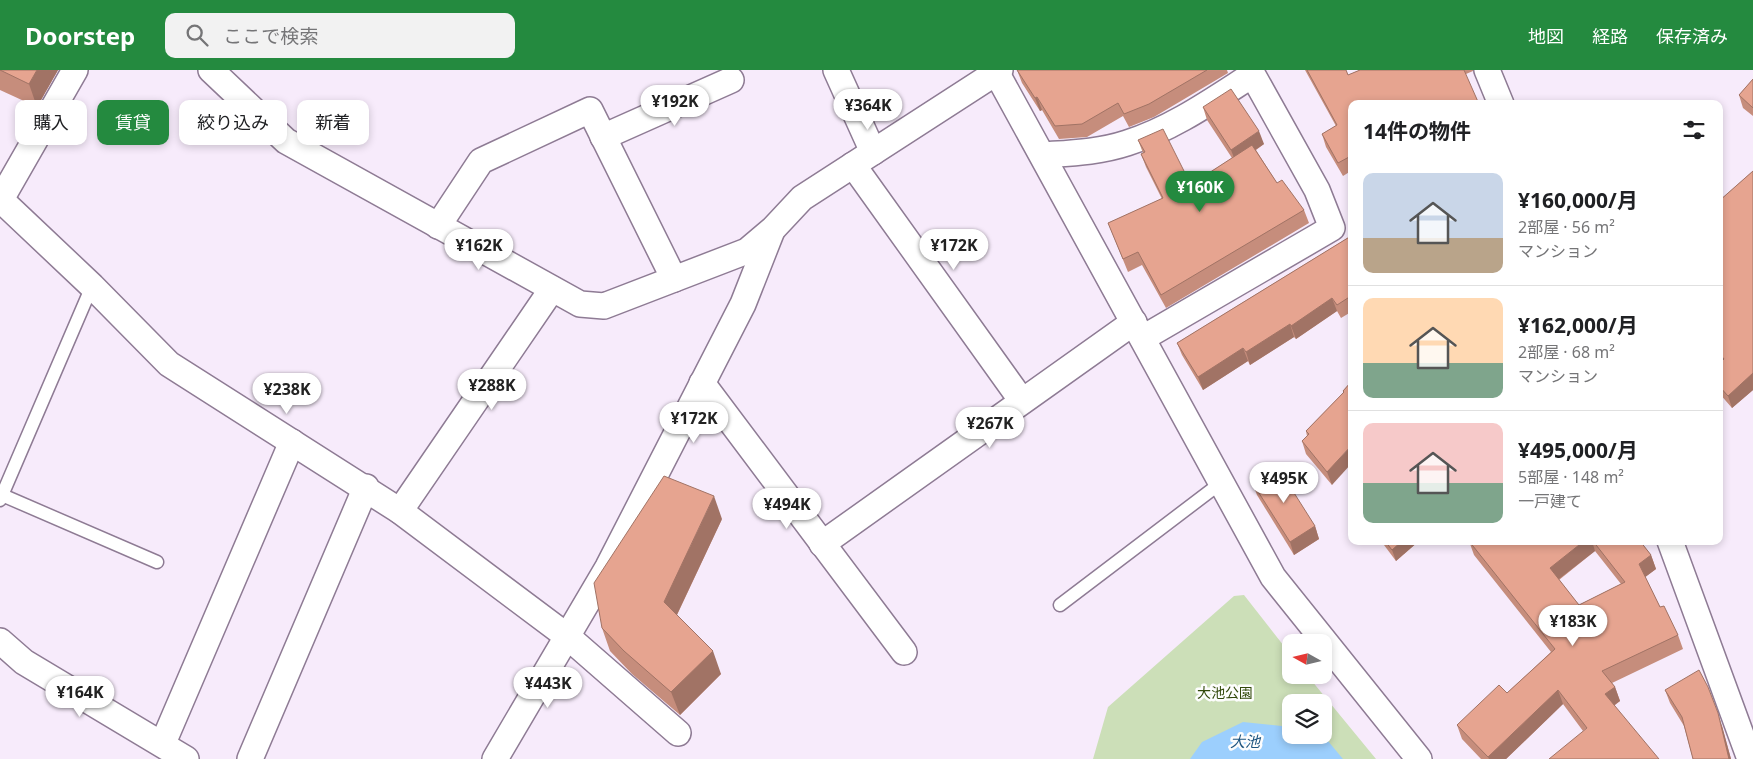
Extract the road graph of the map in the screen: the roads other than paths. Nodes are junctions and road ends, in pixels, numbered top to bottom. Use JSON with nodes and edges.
{"nodes":[{"id":1,"x":75,"y":70,"type":"edge"},
{"id":2,"x":211,"y":70,"type":"edge"},
{"id":3,"x":836,"y":70,"type":"edge"},
{"id":4,"x":1487,"y":70,"type":"edge"},
{"id":5,"x":997,"y":71,"type":"edge"},
{"id":6,"x":1251,"y":72,"type":"edge"},
{"id":7,"x":731,"y":80,"type":"dead end"},
{"id":8,"x":1499,"y":100,"type":"edge"},
{"id":9,"x":603,"y":137,"type":"junction"},
{"id":10,"x":1043,"y":156,"type":"junction"},
{"id":11,"x":863,"y":159,"type":"junction"},
{"id":12,"x":0,"y":200,"type":"edge"},
{"id":13,"x":438,"y":226,"type":"junction"},
{"id":14,"x":772,"y":229,"type":"junction"},
{"id":15,"x":674,"y":279,"type":"junction"},
{"id":16,"x":92,"y":286,"type":"junction"},
{"id":17,"x":552,"y":289,"type":"junction"},
{"id":18,"x":1139,"y":330,"type":"junction"},
{"id":19,"x":702,"y":384,"type":"junction"},
{"id":20,"x":1022,"y":401,"type":"junction"},
{"id":21,"x":292,"y":442,"type":"junction"},
{"id":22,"x":1222,"y":482,"type":"junction"},
{"id":23,"x":366,"y":487,"type":"junction"},
{"id":24,"x":1,"y":498,"type":"edge"},
{"id":25,"x":400,"y":511,"type":"junction"},
{"id":26,"x":822,"y":544,"type":"junction"},
{"id":27,"x":1671,"y":545,"type":"edge"},
{"id":28,"x":157,"y":562,"type":"dead end"},
{"id":29,"x":1060,"y":605,"type":"dead end"},
{"id":30,"x":568,"y":637,"type":"junction"},
{"id":31,"x":0,"y":641,"type":"edge"},
{"id":32,"x":904,"y":652,"type":"dead end"},
{"id":33,"x":678,"y":733,"type":"dead end"},
{"id":34,"x":162,"y":743,"type":"junction"},
{"id":35,"x":186,"y":759,"type":"edge"},
{"id":36,"x":250,"y":759,"type":"edge"},
{"id":37,"x":494,"y":759,"type":"edge"},
{"id":38,"x":1419,"y":759,"type":"edge"},
{"id":39,"x":1750,"y":759,"type":"edge"}],
"edges":[{"from":1,"to":12,"type":"street"},
{"from":2,"to":13,"type":"street"},
{"from":3,"to":11,"type":"street"},
{"from":4,"to":8,"type":"street"},
{"from":5,"to":10,"type":"street"},
{"from":5,"to":11,"type":"street"},
{"from":6,"to":10,"type":"street"},
{"from":6,"to":18,"type":"street"},
{"from":7,"to":9,"type":"street"},
{"from":9,"to":13,"type":"street"},
{"from":9,"to":15,"type":"street"},
{"from":10,"to":18,"type":"street"},
{"from":11,"to":14,"type":"street"},
{"from":11,"to":20,"type":"street"},
{"from":12,"to":16,"type":"street"},
{"from":13,"to":17,"type":"street"},
{"from":14,"to":15,"type":"street"},
{"from":14,"to":19,"type":"street"},
{"from":15,"to":17,"type":"street"},
{"from":16,"to":21,"type":"street"},
{"from":16,"to":24,"type":"lane"},
{"from":17,"to":25,"type":"street"},
{"from":18,"to":20,"type":"street"},
{"from":18,"to":22,"type":"street"},
{"from":19,"to":26,"type":"street"},
{"from":19,"to":30,"type":"street"},
{"from":20,"to":26,"type":"street"},
{"from":21,"to":23,"type":"street"},
{"from":21,"to":34,"type":"street"},
{"from":22,"to":29,"type":"lane"},
{"from":22,"to":38,"type":"street"},
{"from":23,"to":25,"type":"street"},
{"from":23,"to":36,"type":"street"},
{"from":24,"to":28,"type":"lane"},
{"from":25,"to":30,"type":"street"},
{"from":26,"to":32,"type":"street"},
{"from":27,"to":39,"type":"street"},
{"from":30,"to":33,"type":"street"},
{"from":30,"to":37,"type":"street"},
{"from":31,"to":34,"type":"street"},
{"from":34,"to":35,"type":"street"}]}
